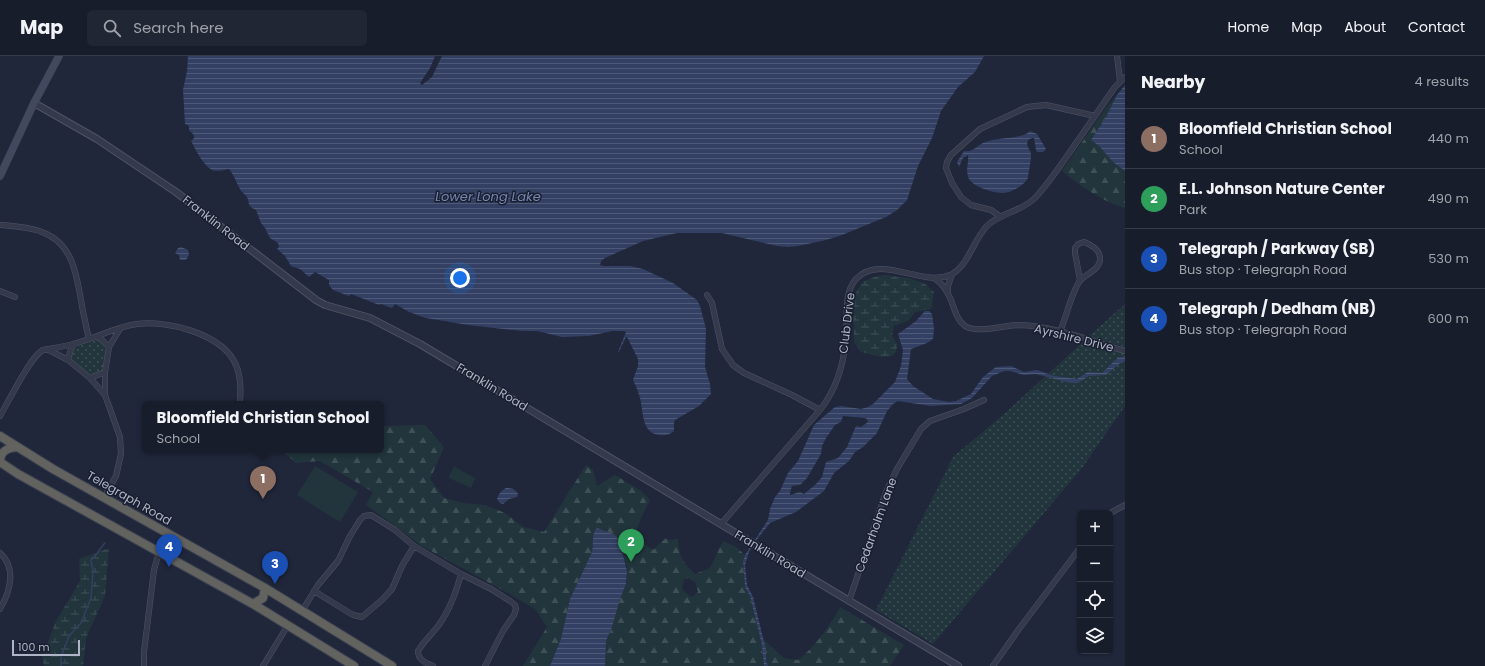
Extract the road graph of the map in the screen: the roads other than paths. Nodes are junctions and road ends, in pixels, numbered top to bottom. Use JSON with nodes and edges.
{"nodes":[{"id":1,"x":59,"y":56,"type":"edge"},
{"id":2,"x":1117,"y":56,"type":"edge"},
{"id":3,"x":1125,"y":77,"type":"edge"},
{"id":4,"x":1120,"y":81,"type":"junction"},
{"id":5,"x":34,"y":103,"type":"junction"},
{"id":6,"x":1095,"y":116,"type":"junction"},
{"id":7,"x":0,"y":176,"type":"edge"},
{"id":8,"x":1001,"y":217,"type":"junction"},
{"id":9,"x":0,"y":225,"type":"edge"},
{"id":10,"x":952,"y":274,"type":"junction"},
{"id":11,"x":934,"y":278,"type":"junction"},
{"id":12,"x":1080,"y":280,"type":"junction"},
{"id":13,"x":0,"y":291,"type":"edge"},
{"id":14,"x":948,"y":294,"type":"junction"},
{"id":15,"x":707,"y":295,"type":"dead end"},
{"id":16,"x":15,"y":297,"type":"dead end"},
{"id":17,"x":120,"y":328,"type":"junction"},
{"id":18,"x":1060,"y":332,"type":"junction"},
{"id":19,"x":96,"y":337,"type":"junction"},
{"id":20,"x":89,"y":339,"type":"junction"},
{"id":21,"x":74,"y":344,"type":"junction"},
{"id":22,"x":109,"y":347,"type":"junction"},
{"id":23,"x":48,"y":349,"type":"junction"},
{"id":24,"x":1125,"y":351,"type":"edge"},
{"id":25,"x":68,"y":360,"type":"junction"},
{"id":26,"x":105,"y":372,"type":"junction"},
{"id":27,"x":90,"y":378,"type":"junction"},
{"id":28,"x":105,"y":395,"type":"junction"},
{"id":29,"x":984,"y":400,"type":"dead end"},
{"id":30,"x":240,"y":401,"type":"dead end"},
{"id":31,"x":820,"y":410,"type":"junction"},
{"id":32,"x":0,"y":416,"type":"edge"},
{"id":33,"x":0,"y":436,"type":"edge"},
{"id":34,"x":17,"y":447,"type":"junction"},
{"id":35,"x":0,"y":462,"type":"edge"},
{"id":36,"x":104,"y":498,"type":"junction"},
{"id":37,"x":1125,"y":505,"type":"edge"},
{"id":38,"x":1113,"y":511,"type":"edge"},
{"id":39,"x":721,"y":524,"type":"junction"},
{"id":40,"x":173,"y":537,"type":"junction"},
{"id":41,"x":414,"y":546,"type":"junction"},
{"id":42,"x":160,"y":552,"type":"junction"},
{"id":43,"x":1077,"y":552,"type":"edge"},
{"id":44,"x":0,"y":553,"type":"edge"},
{"id":45,"x":461,"y":574,"type":"junction"},
{"id":46,"x":265,"y":588,"type":"junction"},
{"id":47,"x":314,"y":591,"type":"junction"},
{"id":48,"x":849,"y":601,"type":"junction"},
{"id":49,"x":253,"y":604,"type":"junction"},
{"id":50,"x":0,"y":609,"type":"edge"},
{"id":51,"x":302,"y":611,"type":"junction"},
{"id":52,"x":288,"y":625,"type":"junction"},
{"id":53,"x":144,"y":666,"type":"edge"},
{"id":54,"x":263,"y":666,"type":"edge"},
{"id":55,"x":354,"y":666,"type":"edge"},
{"id":56,"x":392,"y":666,"type":"edge"},
{"id":57,"x":434,"y":666,"type":"edge"},
{"id":58,"x":485,"y":666,"type":"edge"},
{"id":59,"x":958,"y":666,"type":"edge"},
{"id":60,"x":993,"y":666,"type":"edge"}],
"edges":[{"from":1,"to":5,"type":"main road"},
{"from":2,"to":4,"type":"street"},
{"from":3,"to":4,"type":"street"},
{"from":4,"to":6,"type":"street"},
{"from":5,"to":7,"type":"main road"},
{"from":5,"to":39,"type":"street","name":"Franklin Road"},
{"from":6,"to":8,"type":"street"},
{"from":6,"to":8,"type":"street"},
{"from":8,"to":10,"type":"street"},
{"from":9,"to":20,"type":"street"},
{"from":10,"to":11,"type":"street","name":"Club Drive"},
{"from":10,"to":14,"type":"street"},
{"from":11,"to":14,"type":"street","name":"Ayrshire Drive"},
{"from":11,"to":31,"type":"street","name":"Club Drive"},
{"from":12,"to":12,"type":"street"},
{"from":12,"to":18,"type":"street"},
{"from":13,"to":16,"type":"street"},
{"from":14,"to":18,"type":"street","name":"Ayrshire Drive"},
{"from":15,"to":31,"type":"street"},
{"from":17,"to":19,"type":"street"},
{"from":17,"to":22,"type":"street"},
{"from":17,"to":30,"type":"street"},
{"from":18,"to":24,"type":"street","name":"Ayrshire Drive"},
{"from":19,"to":20,"type":"street"},
{"from":19,"to":22,"type":"street"},
{"from":20,"to":21,"type":"street"},
{"from":21,"to":23,"type":"street"},
{"from":21,"to":25,"type":"street"},
{"from":22,"to":26,"type":"street"},
{"from":23,"to":25,"type":"street"},
{"from":23,"to":32,"type":"street"},
{"from":25,"to":27,"type":"street"},
{"from":26,"to":27,"type":"street"},
{"from":26,"to":28,"type":"street"},
{"from":27,"to":28,"type":"street"},
{"from":28,"to":36,"type":"street"},
{"from":29,"to":48,"type":"street","name":"Cedarholm Lane"},
{"from":31,"to":39,"type":"street","name":"Club Drive"},
{"from":33,"to":34,"type":"highway","name":"Telegraph Road"},
{"from":34,"to":35,"type":"highway"},
{"from":34,"to":36,"type":"highway","name":"Telegraph Road"},
{"from":35,"to":42,"type":"highway"},
{"from":36,"to":40,"type":"highway","name":"Telegraph Road"},
{"from":37,"to":38,"type":"street"},
{"from":39,"to":48,"type":"street","name":"Franklin Road"},
{"from":40,"to":42,"type":"highway"},
{"from":40,"to":46,"type":"highway","name":"Telegraph Road"},
{"from":41,"to":45,"type":"street"},
{"from":41,"to":47,"type":"street"},
{"from":41,"to":47,"type":"street"},
{"from":42,"to":49,"type":"highway"},
{"from":42,"to":53,"type":"street"},
{"from":43,"to":60,"type":"street"},
{"from":44,"to":50,"type":"street"},
{"from":45,"to":57,"type":"street"},
{"from":45,"to":58,"type":"street"},
{"from":46,"to":49,"type":"highway"},
{"from":46,"to":51,"type":"highway","name":"Telegraph Road"},
{"from":47,"to":51,"type":"street"},
{"from":48,"to":59,"type":"street","name":"Franklin Road"},
{"from":49,"to":52,"type":"highway"},
{"from":51,"to":56,"type":"highway","name":"Telegraph Road"},
{"from":52,"to":54,"type":"street"},
{"from":52,"to":55,"type":"highway"}]}
